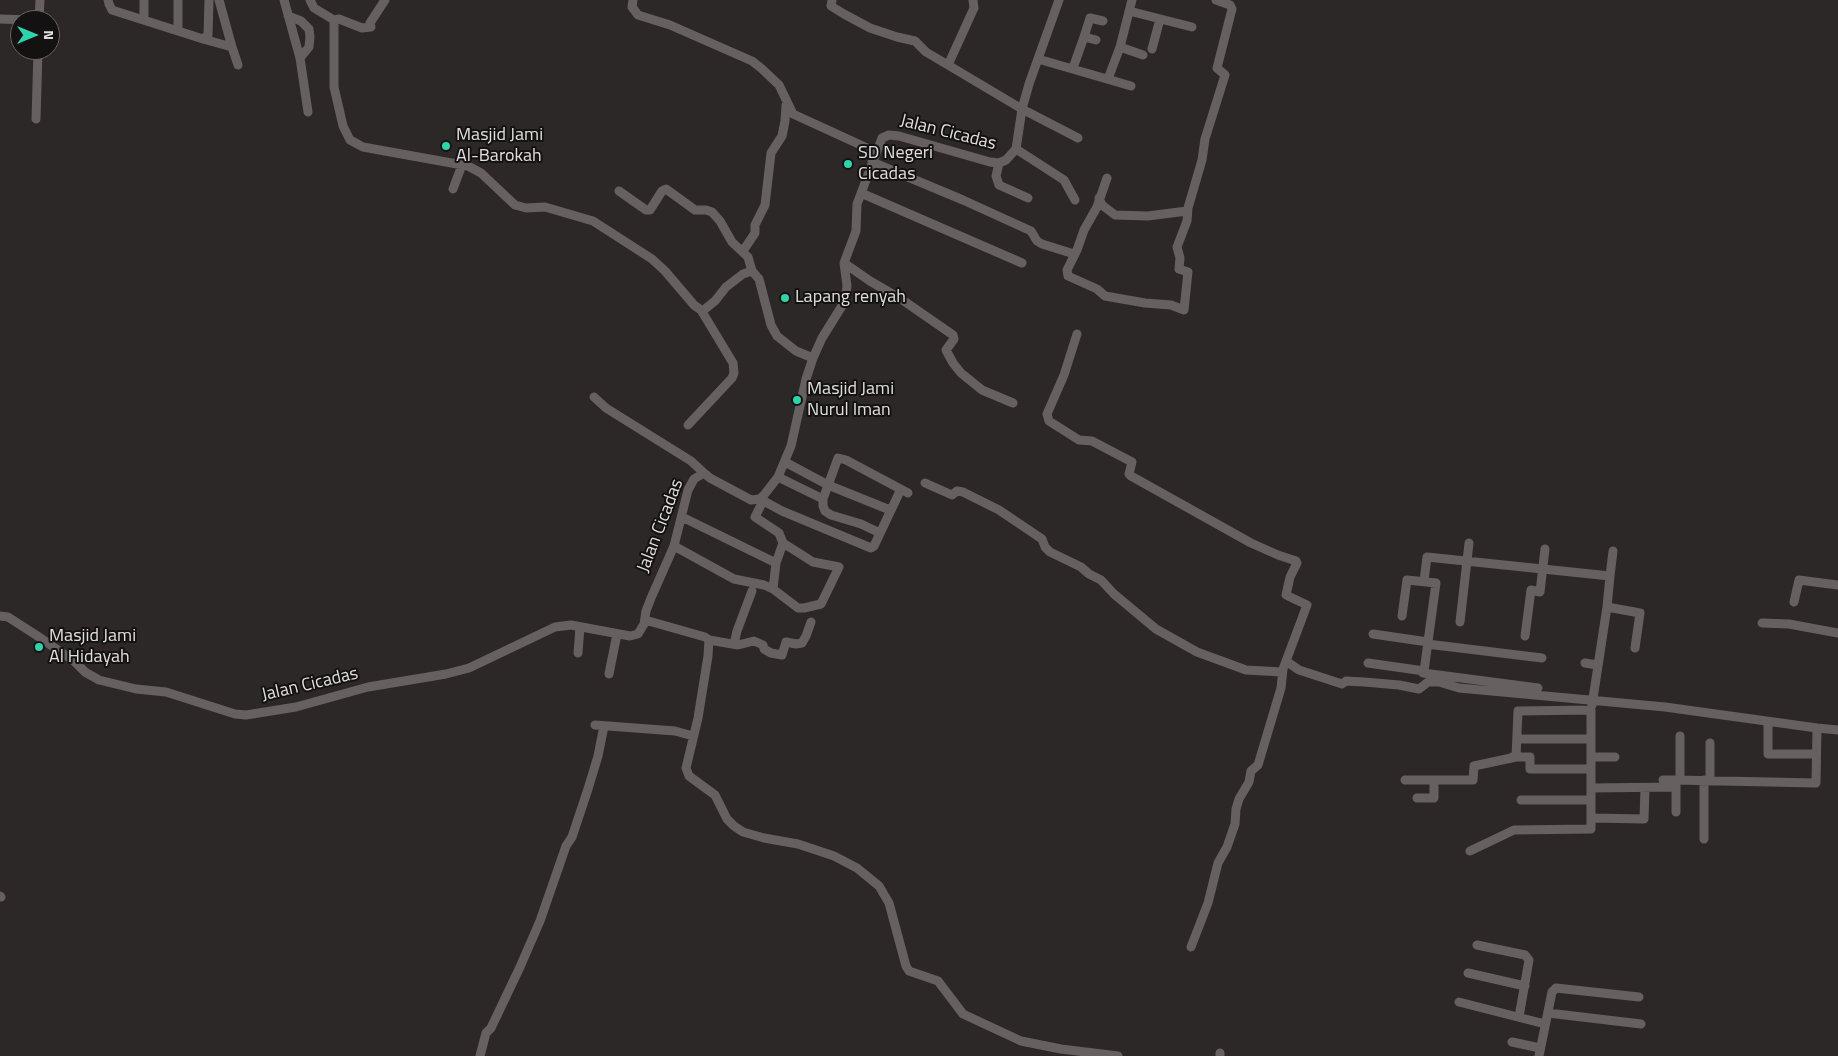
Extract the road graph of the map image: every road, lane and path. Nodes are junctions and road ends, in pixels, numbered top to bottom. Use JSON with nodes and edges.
{"nodes":[{"id":1,"x":108,"y":0,"type":"edge"},
{"id":2,"x":144,"y":0,"type":"edge"},
{"id":3,"x":178,"y":0,"type":"edge"},
{"id":4,"x":209,"y":0,"type":"edge"},
{"id":5,"x":218,"y":0,"type":"edge"},
{"id":6,"x":284,"y":0,"type":"edge"},
{"id":7,"x":310,"y":0,"type":"edge"},
{"id":8,"x":385,"y":0,"type":"edge"},
{"id":9,"x":633,"y":0,"type":"edge"},
{"id":10,"x":832,"y":0,"type":"edge"},
{"id":11,"x":973,"y":0,"type":"edge"},
{"id":12,"x":1059,"y":0,"type":"edge"},
{"id":13,"x":1132,"y":0,"type":"edge"},
{"id":14,"x":1216,"y":0,"type":"edge"},
{"id":15,"x":1129,"y":11,"type":"junction"},
{"id":16,"x":288,"y":16,"type":"junction"},
{"id":17,"x":1160,"y":19,"type":"junction"},
{"id":18,"x":144,"y":20,"type":"junction"},
{"id":19,"x":334,"y":20,"type":"junction"},
{"id":20,"x":1103,"y":21,"type":"dead end"},
{"id":21,"x":1192,"y":27,"type":"dead end"},
{"id":22,"x":178,"y":31,"type":"junction"},
{"id":23,"x":1084,"y":37,"type":"junction"},
{"id":24,"x":203,"y":39,"type":"junction"},
{"id":25,"x":1096,"y":40,"type":"dead end"},
{"id":26,"x":232,"y":47,"type":"junction"},
{"id":27,"x":1120,"y":47,"type":"junction"},
{"id":28,"x":1152,"y":48,"type":"dead end"},
{"id":29,"x":1143,"y":55,"type":"dead end"},
{"id":30,"x":300,"y":58,"type":"junction"},
{"id":31,"x":1038,"y":59,"type":"junction"},
{"id":32,"x":38,"y":60,"type":"edge"},
{"id":33,"x":238,"y":64,"type":"dead end"},
{"id":34,"x":948,"y":65,"type":"junction"},
{"id":35,"x":1073,"y":68,"type":"junction"},
{"id":36,"x":1108,"y":79,"type":"junction"},
{"id":37,"x":1131,"y":86,"type":"dead end"},
{"id":38,"x":786,"y":102,"type":"junction"},
{"id":39,"x":1022,"y":109,"type":"junction"},
{"id":40,"x":308,"y":112,"type":"dead end"},
{"id":41,"x":36,"y":119,"type":"dead end"},
{"id":42,"x":1078,"y":138,"type":"dead end"},
{"id":43,"x":1016,"y":149,"type":"junction"},
{"id":44,"x":876,"y":152,"type":"junction"},
{"id":45,"x":872,"y":162,"type":"junction"},
{"id":46,"x":999,"y":163,"type":"junction"},
{"id":47,"x":462,"y":165,"type":"junction"},
{"id":48,"x":1107,"y":178,"type":"dead end"},
{"id":49,"x":453,"y":189,"type":"dead end"},
{"id":50,"x":618,"y":191,"type":"dead end"},
{"id":51,"x":861,"y":193,"type":"junction"},
{"id":52,"x":1028,"y":198,"type":"dead end"},
{"id":53,"x":1099,"y":198,"type":"junction"},
{"id":54,"x":1075,"y":200,"type":"dead end"},
{"id":55,"x":1188,"y":211,"type":"junction"},
{"id":56,"x":743,"y":252,"type":"junction"},
{"id":57,"x":1074,"y":254,"type":"junction"},
{"id":58,"x":1022,"y":263,"type":"dead end"},
{"id":59,"x":844,"y":264,"type":"junction"},
{"id":60,"x":752,"y":271,"type":"junction"},
{"id":61,"x":701,"y":310,"type":"junction"},
{"id":62,"x":1077,"y":334,"type":"dead end"},
{"id":63,"x":813,"y":358,"type":"junction"},
{"id":64,"x":594,"y":397,"type":"dead end"},
{"id":65,"x":1013,"y":403,"type":"dead end"},
{"id":66,"x":688,"y":425,"type":"dead end"},
{"id":67,"x":785,"y":462,"type":"junction"},
{"id":68,"x":704,"y":473,"type":"junction"},
{"id":69,"x":778,"y":477,"type":"junction"},
{"id":70,"x":925,"y":483,"type":"dead end"},
{"id":71,"x":828,"y":485,"type":"junction"},
{"id":72,"x":823,"y":498,"type":"junction"},
{"id":73,"x":761,"y":500,"type":"junction"},
{"id":74,"x":890,"y":510,"type":"junction"},
{"id":75,"x":682,"y":517,"type":"junction"},
{"id":76,"x":880,"y":533,"type":"junction"},
{"id":77,"x":783,"y":543,"type":"junction"},
{"id":78,"x":1470,"y":543,"type":"dead end"},
{"id":79,"x":674,"y":546,"type":"junction"},
{"id":80,"x":1545,"y":549,"type":"dead end"},
{"id":81,"x":1613,"y":551,"type":"dead end"},
{"id":82,"x":1467,"y":561,"type":"junction"},
{"id":83,"x":776,"y":563,"type":"junction"},
{"id":84,"x":1543,"y":570,"type":"junction"},
{"id":85,"x":1610,"y":576,"type":"junction"},
{"id":86,"x":1424,"y":581,"type":"junction"},
{"id":87,"x":1838,"y":585,"type":"edge"},
{"id":88,"x":773,"y":589,"type":"junction"},
{"id":89,"x":752,"y":591,"type":"dead end"},
{"id":90,"x":1794,"y":602,"type":"dead end"},
{"id":91,"x":1607,"y":607,"type":"junction"},
{"id":92,"x":0,"y":616,"type":"edge"},
{"id":93,"x":1402,"y":616,"type":"dead end"},
{"id":94,"x":645,"y":620,"type":"junction"},
{"id":95,"x":811,"y":622,"type":"dead end"},
{"id":96,"x":1460,"y":622,"type":"dead end"},
{"id":97,"x":1762,"y":622,"type":"dead end"},
{"id":98,"x":580,"y":627,"type":"junction"},
{"id":99,"x":1838,"y":633,"type":"edge"},
{"id":100,"x":617,"y":634,"type":"junction"},
{"id":101,"x":1372,"y":634,"type":"dead end"},
{"id":102,"x":1525,"y":636,"type":"dead end"},
{"id":103,"x":709,"y":640,"type":"junction"},
{"id":104,"x":1428,"y":643,"type":"junction"},
{"id":105,"x":734,"y":644,"type":"junction"},
{"id":106,"x":1634,"y":648,"type":"dead end"},
{"id":107,"x":578,"y":653,"type":"dead end"},
{"id":108,"x":1542,"y":658,"type":"dead end"},
{"id":109,"x":1286,"y":661,"type":"junction"},
{"id":110,"x":1368,"y":664,"type":"dead end"},
{"id":111,"x":1585,"y":664,"type":"dead end"},
{"id":112,"x":1598,"y":665,"type":"junction"},
{"id":113,"x":1424,"y":671,"type":"junction"},
{"id":114,"x":1282,"y":672,"type":"junction"},
{"id":115,"x":609,"y":674,"type":"dead end"},
{"id":116,"x":1538,"y":688,"type":"dead end"},
{"id":117,"x":1580,"y":693,"type":"dead end"},
{"id":118,"x":1593,"y":702,"type":"junction"},
{"id":119,"x":1634,"y":707,"type":"dead end"},
{"id":120,"x":1768,"y":726,"type":"dead end"},
{"id":121,"x":1817,"y":728,"type":"junction"},
{"id":122,"x":1838,"y":730,"type":"edge"},
{"id":123,"x":693,"y":736,"type":"junction"},
{"id":124,"x":1680,"y":736,"type":"dead end"},
{"id":125,"x":1591,"y":739,"type":"junction"},
{"id":126,"x":1517,"y":740,"type":"junction"},
{"id":127,"x":1710,"y":743,"type":"dead end"},
{"id":128,"x":1816,"y":754,"type":"junction"},
{"id":129,"x":1516,"y":757,"type":"junction"},
{"id":130,"x":1591,"y":757,"type":"junction"},
{"id":131,"x":1615,"y":758,"type":"dead end"},
{"id":132,"x":1591,"y":769,"type":"junction"},
{"id":133,"x":1404,"y":780,"type":"dead end"},
{"id":134,"x":1434,"y":780,"type":"junction"},
{"id":135,"x":1663,"y":780,"type":"dead end"},
{"id":136,"x":1707,"y":781,"type":"junction"},
{"id":137,"x":1677,"y":782,"type":"junction"},
{"id":138,"x":1591,"y":788,"type":"junction"},
{"id":139,"x":1645,"y":788,"type":"junction"},
{"id":140,"x":1417,"y":798,"type":"dead end"},
{"id":141,"x":1521,"y":800,"type":"dead end"},
{"id":142,"x":1591,"y":800,"type":"junction"},
{"id":143,"x":1676,"y":812,"type":"dead end"},
{"id":144,"x":1591,"y":818,"type":"junction"},
{"id":145,"x":1704,"y":839,"type":"dead end"},
{"id":146,"x":1470,"y":851,"type":"dead end"},
{"id":147,"x":1477,"y":944,"type":"dead end"},
{"id":148,"x":1191,"y":948,"type":"dead end"},
{"id":149,"x":1468,"y":973,"type":"dead end"},
{"id":150,"x":1525,"y":986,"type":"junction"},
{"id":151,"x":1639,"y":997,"type":"dead end"},
{"id":152,"x":1460,"y":1002,"type":"dead end"},
{"id":153,"x":1548,"y":1013,"type":"junction"},
{"id":154,"x":1519,"y":1017,"type":"junction"},
{"id":155,"x":1545,"y":1024,"type":"junction"},
{"id":156,"x":1641,"y":1024,"type":"dead end"},
{"id":157,"x":1512,"y":1042,"type":"dead end"},
{"id":158,"x":1539,"y":1052,"type":"edge"},
{"id":159,"x":480,"y":1056,"type":"edge"},
{"id":160,"x":1118,"y":1056,"type":"edge"}],
"edges":[{"from":1,"to":18,"type":"street"},
{"from":2,"to":18,"type":"street"},
{"from":3,"to":22,"type":"street"},
{"from":4,"to":24,"type":"street"},
{"from":5,"to":26,"type":"street"},
{"from":6,"to":16,"type":"street"},
{"from":7,"to":19,"type":"street"},
{"from":8,"to":19,"type":"street"},
{"from":9,"to":38,"type":"street"},
{"from":10,"to":34,"type":"street"},
{"from":11,"to":34,"type":"street"},
{"from":12,"to":31,"type":"street","name":"Jalan Cicadas"},
{"from":13,"to":15,"type":"street"},
{"from":14,"to":55,"type":"street"},
{"from":15,"to":17,"type":"street"},
{"from":15,"to":27,"type":"street"},
{"from":16,"to":30,"type":"street"},
{"from":16,"to":30,"type":"street"},
{"from":17,"to":21,"type":"street"},
{"from":17,"to":28,"type":"street"},
{"from":18,"to":22,"type":"street"},
{"from":19,"to":47,"type":"street"},
{"from":20,"to":23,"type":"street"},
{"from":22,"to":24,"type":"street"},
{"from":23,"to":25,"type":"street"},
{"from":23,"to":35,"type":"street"},
{"from":24,"to":26,"type":"street"},
{"from":26,"to":33,"type":"street"},
{"from":27,"to":29,"type":"street"},
{"from":27,"to":36,"type":"street"},
{"from":30,"to":40,"type":"street"},
{"from":31,"to":35,"type":"street"},
{"from":31,"to":39,"type":"street","name":"Jalan Cicadas"},
{"from":32,"to":41,"type":"street"},
{"from":34,"to":39,"type":"street"},
{"from":35,"to":36,"type":"street"},
{"from":36,"to":37,"type":"street"},
{"from":38,"to":44,"type":"street"},
{"from":38,"to":56,"type":"street"},
{"from":39,"to":42,"type":"street"},
{"from":39,"to":43,"type":"street","name":"Jalan Cicadas"},
{"from":43,"to":46,"type":"street","name":"Jalan Cicadas"},
{"from":43,"to":54,"type":"street"},
{"from":44,"to":45,"type":"street","name":"Jalan Cicadas"},
{"from":44,"to":46,"type":"street","name":"Jalan Cicadas"},
{"from":45,"to":51,"type":"street","name":"Jalan Cicadas"},
{"from":45,"to":57,"type":"street"},
{"from":46,"to":52,"type":"street"},
{"from":47,"to":49,"type":"street"},
{"from":47,"to":61,"type":"street"},
{"from":48,"to":53,"type":"street"},
{"from":50,"to":56,"type":"street"},
{"from":51,"to":58,"type":"street"},
{"from":51,"to":59,"type":"street","name":"Jalan Cicadas"},
{"from":53,"to":55,"type":"street"},
{"from":53,"to":57,"type":"street"},
{"from":55,"to":57,"type":"street"},
{"from":56,"to":60,"type":"street"},
{"from":59,"to":63,"type":"street","name":"Jalan Cicadas"},
{"from":59,"to":65,"type":"street"},
{"from":60,"to":61,"type":"street"},
{"from":60,"to":63,"type":"street"},
{"from":61,"to":66,"type":"street"},
{"from":62,"to":109,"type":"street"},
{"from":63,"to":67,"type":"street","name":"Jalan Cicadas"},
{"from":64,"to":68,"type":"street"},
{"from":67,"to":69,"type":"street","name":"Jalan Cicadas"},
{"from":67,"to":71,"type":"street"},
{"from":68,"to":73,"type":"street","name":"Jalan Cicadas"},
{"from":68,"to":75,"type":"street","name":"Jalan Cicadas"},
{"from":69,"to":72,"type":"street"},
{"from":69,"to":73,"type":"street","name":"Jalan Cicadas"},
{"from":70,"to":114,"type":"street"},
{"from":71,"to":72,"type":"street"},
{"from":71,"to":74,"type":"street"},
{"from":71,"to":74,"type":"street"},
{"from":72,"to":76,"type":"street"},
{"from":73,"to":76,"type":"street"},
{"from":73,"to":77,"type":"street"},
{"from":74,"to":76,"type":"street"},
{"from":75,"to":79,"type":"street","name":"Jalan Cicadas"},
{"from":75,"to":83,"type":"street"},
{"from":77,"to":83,"type":"street"},
{"from":77,"to":88,"type":"street"},
{"from":78,"to":82,"type":"street"},
{"from":79,"to":88,"type":"street"},
{"from":79,"to":94,"type":"street","name":"Jalan Cicadas"},
{"from":80,"to":84,"type":"street"},
{"from":81,"to":85,"type":"street"},
{"from":82,"to":84,"type":"street"},
{"from":82,"to":86,"type":"street"},
{"from":82,"to":96,"type":"street"},
{"from":83,"to":88,"type":"street"},
{"from":84,"to":85,"type":"street"},
{"from":84,"to":102,"type":"street"},
{"from":85,"to":91,"type":"street"},
{"from":86,"to":93,"type":"street"},
{"from":86,"to":104,"type":"street"},
{"from":87,"to":90,"type":"street"},
{"from":89,"to":105,"type":"street"},
{"from":91,"to":106,"type":"street"},
{"from":91,"to":112,"type":"street"},
{"from":92,"to":98,"type":"street","name":"Jalan Cicadas"},
{"from":94,"to":100,"type":"street","name":"Jalan Cicadas"},
{"from":94,"to":103,"type":"street"},
{"from":95,"to":105,"type":"street"},
{"from":97,"to":99,"type":"street"},
{"from":98,"to":100,"type":"street","name":"Jalan Cicadas"},
{"from":98,"to":107,"type":"street"},
{"from":100,"to":115,"type":"street"},
{"from":101,"to":104,"type":"street"},
{"from":103,"to":105,"type":"street"},
{"from":103,"to":123,"type":"street"},
{"from":104,"to":108,"type":"street"},
{"from":104,"to":113,"type":"street"},
{"from":109,"to":114,"type":"street"},
{"from":109,"to":118,"type":"street"},
{"from":110,"to":113,"type":"street"},
{"from":111,"to":112,"type":"street"},
{"from":112,"to":118,"type":"street"},
{"from":113,"to":116,"type":"street"},
{"from":114,"to":148,"type":"street"},
{"from":117,"to":118,"type":"street"},
{"from":118,"to":119,"type":"street"},
{"from":118,"to":121,"type":"street"},
{"from":118,"to":125,"type":"street"},
{"from":118,"to":126,"type":"street"},
{"from":120,"to":128,"type":"street"},
{"from":121,"to":122,"type":"street"},
{"from":121,"to":128,"type":"street"},
{"from":123,"to":159,"type":"street"},
{"from":123,"to":160,"type":"street"},
{"from":124,"to":137,"type":"street"},
{"from":125,"to":126,"type":"street"},
{"from":125,"to":130,"type":"street"},
{"from":126,"to":129,"type":"street"},
{"from":127,"to":136,"type":"street"},
{"from":128,"to":136,"type":"street"},
{"from":129,"to":132,"type":"street"},
{"from":129,"to":134,"type":"street"},
{"from":130,"to":131,"type":"street"},
{"from":130,"to":132,"type":"street"},
{"from":132,"to":138,"type":"street"},
{"from":133,"to":134,"type":"street"},
{"from":134,"to":140,"type":"street"},
{"from":135,"to":137,"type":"street"},
{"from":136,"to":137,"type":"street"},
{"from":136,"to":145,"type":"street"},
{"from":137,"to":139,"type":"street"},
{"from":137,"to":143,"type":"street"},
{"from":138,"to":139,"type":"street"},
{"from":138,"to":142,"type":"street"},
{"from":139,"to":144,"type":"street"},
{"from":141,"to":142,"type":"street"},
{"from":142,"to":144,"type":"street"},
{"from":144,"to":146,"type":"street"},
{"from":147,"to":150,"type":"street"},
{"from":149,"to":150,"type":"street"},
{"from":150,"to":154,"type":"street"},
{"from":151,"to":153,"type":"street"},
{"from":152,"to":154,"type":"street"},
{"from":153,"to":155,"type":"street"},
{"from":153,"to":156,"type":"street"},
{"from":154,"to":155,"type":"street"},
{"from":155,"to":158,"type":"street"},
{"from":157,"to":158,"type":"street"}]}
